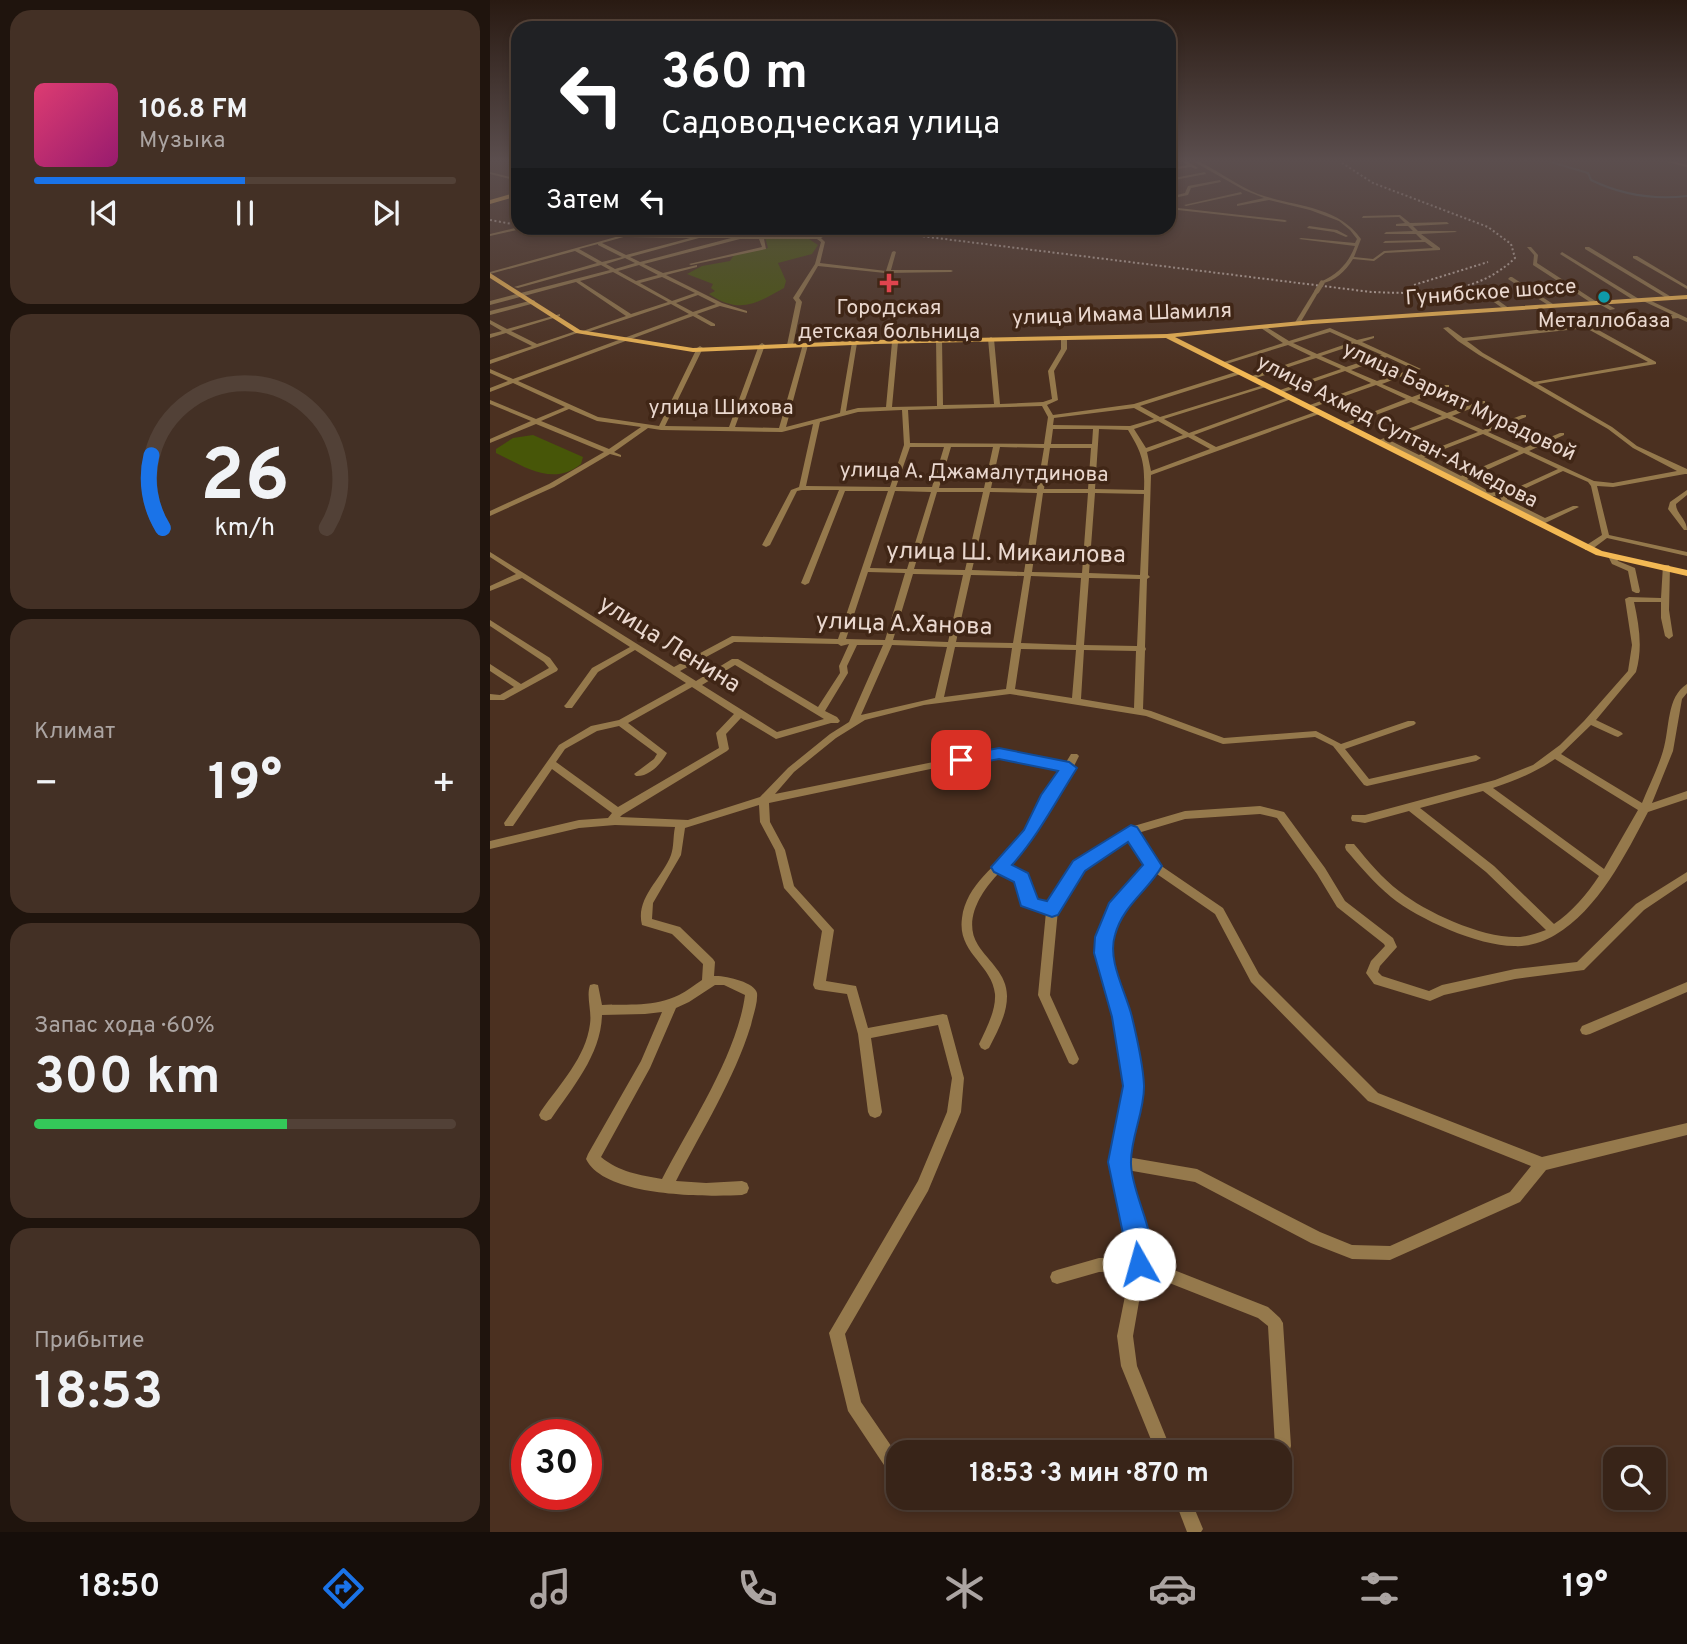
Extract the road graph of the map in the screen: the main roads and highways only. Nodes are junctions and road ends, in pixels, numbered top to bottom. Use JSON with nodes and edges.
{"nodes":[{"id":1,"x":491,"y":273,"type":"edge"},
{"id":2,"x":524,"y":294,"type":"junction"},
{"id":3,"x":1687,"y":296,"type":"edge"},
{"id":4,"x":556,"y":316,"type":"junction"},
{"id":5,"x":1312,"y":322,"type":"joint"},
{"id":6,"x":1264,"y":327,"type":"junction"},
{"id":7,"x":1167,"y":336,"type":"junction"},
{"id":8,"x":939,"y":340,"type":"junction"},
{"id":9,"x":790,"y":344,"type":"junction"},
{"id":10,"x":700,"y":349,"type":"junction"},
{"id":11,"x":1687,"y":573,"type":"edge"}],
"edges":[{"from":1,"to":2,"type":"main road","name":"улица Имама Шамиля"},
{"from":1,"to":2,"type":"main road","name":"улица Имама Шамиля"},
{"from":2,"to":4,"type":"main road","name":"улица Имама Шамиля"},
{"from":2,"to":4,"type":"main road","name":"улица Имама Шамиля"},
{"from":3,"to":5,"type":"main road","name":"Гунибское шоссе"},
{"from":4,"to":10,"type":"main road","name":"улица Имама Шамиля"},
{"from":5,"to":6,"type":"main road","name":"улица Имама Шамиля"},
{"from":6,"to":7,"type":"main road","name":"улица Имама Шамиля"},
{"from":6,"to":8,"type":"main road","name":"улица Имама Шамиля"},
{"from":7,"to":8,"type":"main road","name":"улица Имама Шамиля"},
{"from":7,"to":11,"type":"main road","name":"улица Ахмед Султан-Ахмедова"},
{"from":8,"to":9,"type":"main road","name":"улица Имама Шамиля"},
{"from":8,"to":9,"type":"main road","name":"улица Имама Шамиля"},
{"from":9,"to":10,"type":"main road","name":"улица Имама Шамиля"},
{"from":9,"to":10,"type":"main road","name":"улица Имама Шамиля"}]}
